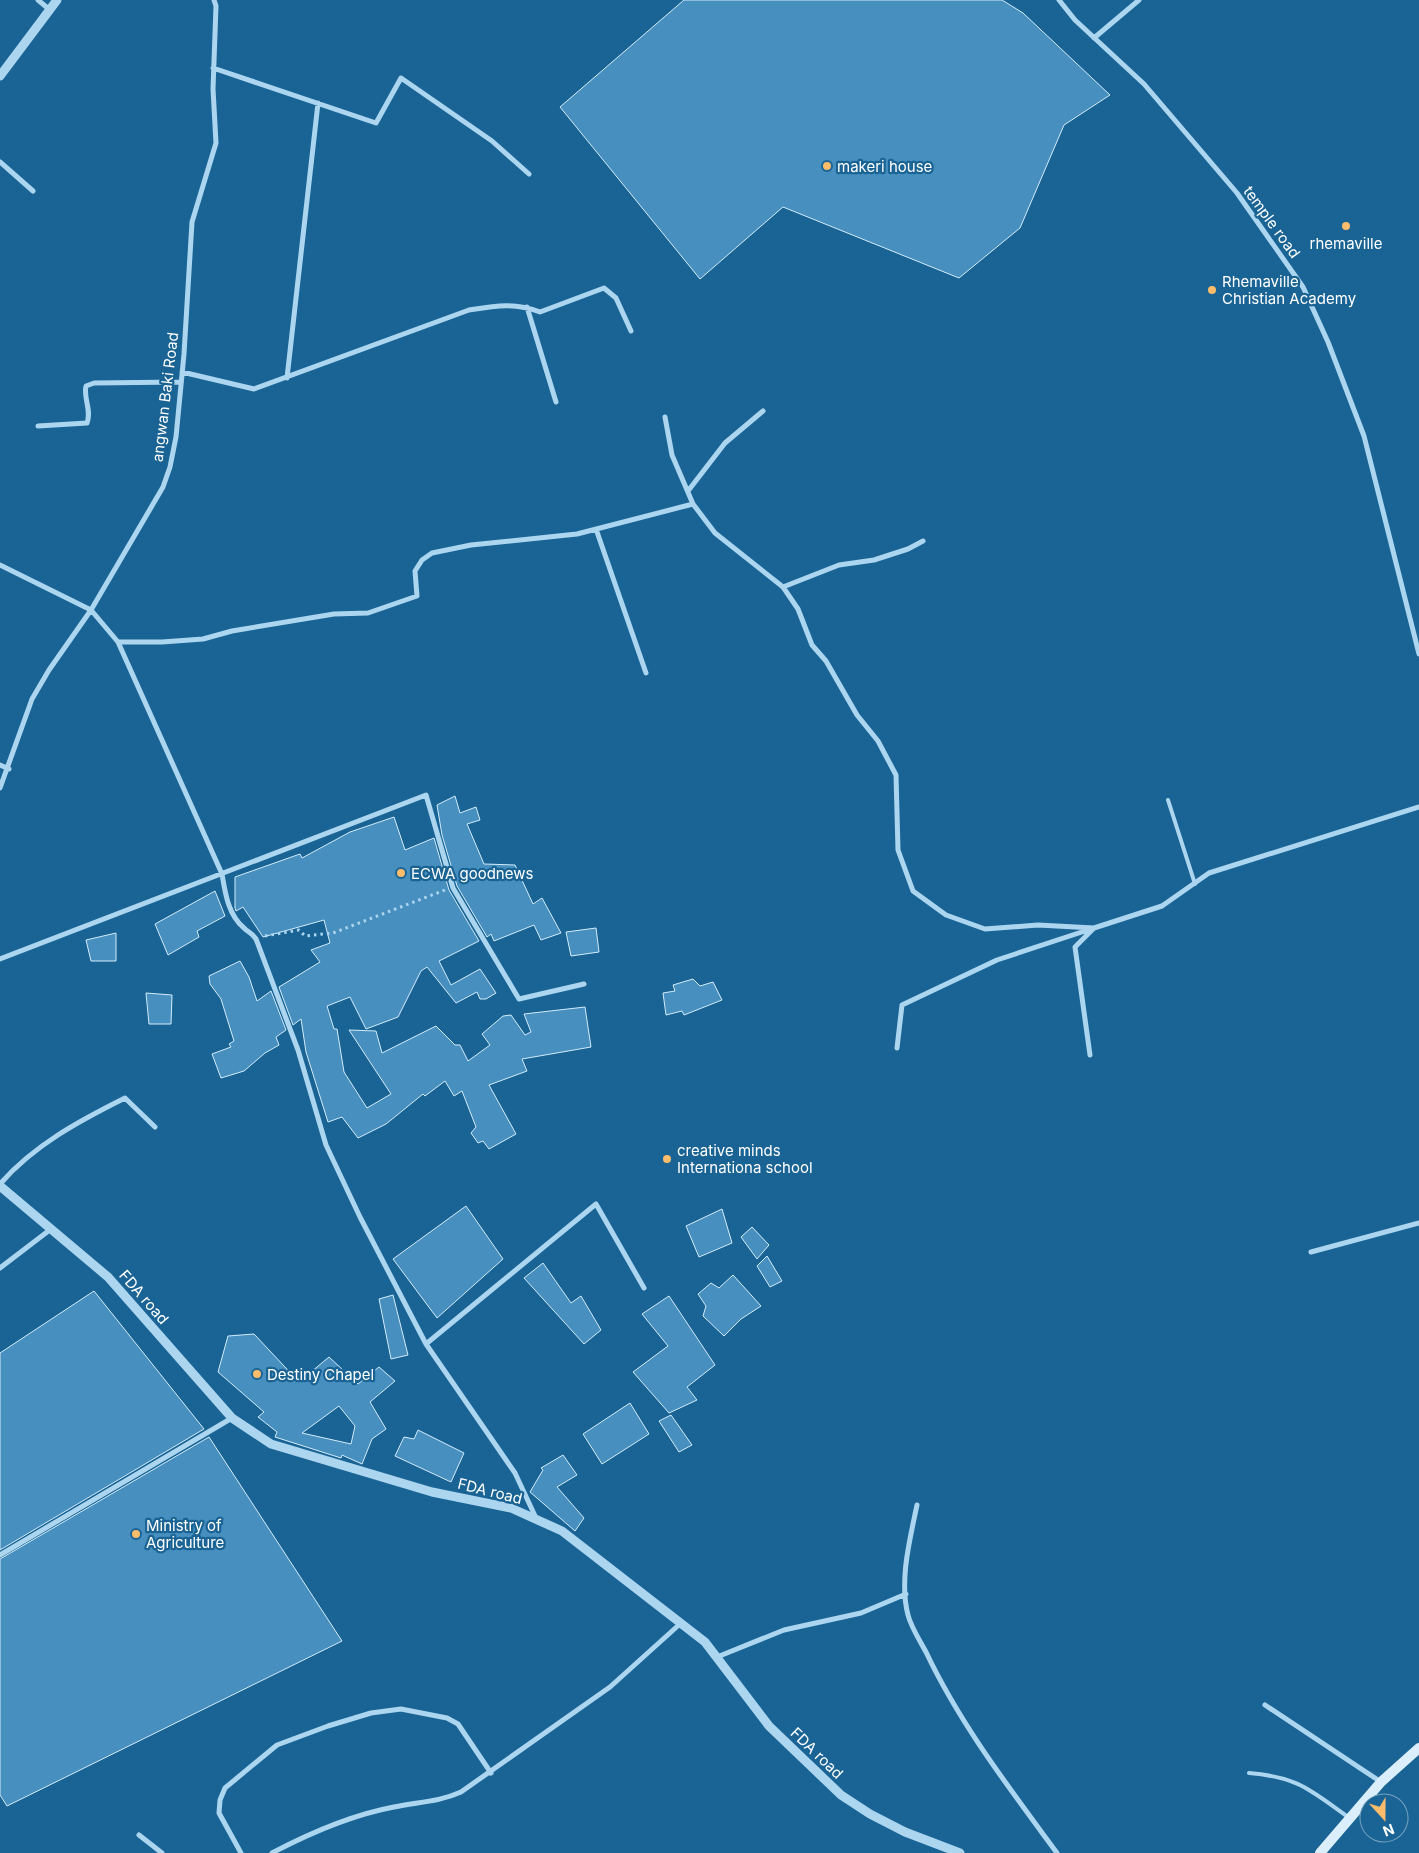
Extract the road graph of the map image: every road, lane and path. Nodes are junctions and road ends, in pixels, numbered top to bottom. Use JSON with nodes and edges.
{"nodes":[{"id":1,"x":38,"y":0,"type":"edge"},
{"id":2,"x":57,"y":0,"type":"edge"},
{"id":3,"x":214,"y":0,"type":"edge"},
{"id":4,"x":1059,"y":0,"type":"edge"},
{"id":5,"x":1139,"y":0,"type":"edge"},
{"id":6,"x":50,"y":10,"type":"junction"},
{"id":7,"x":1094,"y":38,"type":"junction"},
{"id":8,"x":213,"y":68,"type":"junction"},
{"id":9,"x":0,"y":76,"type":"edge"},
{"id":10,"x":318,"y":104,"type":"junction"},
{"id":11,"x":0,"y":162,"type":"edge"},
{"id":12,"x":529,"y":174,"type":"dead end"},
{"id":13,"x":33,"y":191,"type":"dead end"},
{"id":14,"x":528,"y":307,"type":"junction"},
{"id":15,"x":631,"y":332,"type":"dead end"},
{"id":16,"x":182,"y":372,"type":"junction"},
{"id":17,"x":287,"y":378,"type":"junction"},
{"id":18,"x":181,"y":382,"type":"junction"},
{"id":19,"x":556,"y":402,"type":"dead end"},
{"id":20,"x":764,"y":412,"type":"dead end"},
{"id":21,"x":664,"y":417,"type":"dead end"},
{"id":22,"x":38,"y":426,"type":"dead end"},
{"id":23,"x":688,"y":491,"type":"junction"},
{"id":24,"x":693,"y":504,"type":"junction"},
{"id":25,"x":596,"y":529,"type":"junction"},
{"id":26,"x":923,"y":541,"type":"dead end"},
{"id":27,"x":0,"y":565,"type":"edge"},
{"id":28,"x":784,"y":587,"type":"junction"},
{"id":29,"x":91,"y":610,"type":"junction"},
{"id":30,"x":118,"y":642,"type":"junction"},
{"id":31,"x":1419,"y":654,"type":"edge"},
{"id":32,"x":646,"y":673,"type":"dead end"},
{"id":33,"x":0,"y":765,"type":"edge"},
{"id":34,"x":8,"y":769,"type":"junction"},
{"id":35,"x":0,"y":788,"type":"edge"},
{"id":36,"x":1168,"y":800,"type":"dead end"},
{"id":37,"x":1419,"y":807,"type":"edge"},
{"id":38,"x":222,"y":874,"type":"junction"},
{"id":39,"x":1195,"y":884,"type":"junction"},
{"id":40,"x":452,"y":888,"type":"junction"},
{"id":41,"x":1094,"y":928,"type":"junction"},
{"id":42,"x":264,"y":936,"type":"dead end"},
{"id":43,"x":0,"y":959,"type":"edge"},
{"id":44,"x":584,"y":984,"type":"dead end"},
{"id":45,"x":897,"y":1048,"type":"dead end"},
{"id":46,"x":1090,"y":1056,"type":"dead end"},
{"id":47,"x":155,"y":1127,"type":"dead end"},
{"id":48,"x":0,"y":1185,"type":"edge"},
{"id":49,"x":1419,"y":1223,"type":"edge"},
{"id":50,"x":51,"y":1229,"type":"junction"},
{"id":51,"x":1311,"y":1252,"type":"dead end"},
{"id":52,"x":0,"y":1268,"type":"edge"},
{"id":53,"x":644,"y":1288,"type":"dead end"},
{"id":54,"x":426,"y":1344,"type":"junction"},
{"id":55,"x":232,"y":1418,"type":"junction"},
{"id":56,"x":917,"y":1505,"type":"dead end"},
{"id":57,"x":537,"y":1519,"type":"junction"},
{"id":58,"x":0,"y":1555,"type":"edge"},
{"id":59,"x":906,"y":1594,"type":"junction"},
{"id":60,"x":682,"y":1623,"type":"junction"},
{"id":61,"x":717,"y":1657,"type":"junction"},
{"id":62,"x":1265,"y":1706,"type":"dead end"},
{"id":63,"x":1419,"y":1748,"type":"edge"},
{"id":64,"x":492,"y":1773,"type":"junction"},
{"id":65,"x":1249,"y":1773,"type":"dead end"},
{"id":66,"x":1381,"y":1782,"type":"junction"},
{"id":67,"x":1350,"y":1819,"type":"junction"},
{"id":68,"x":139,"y":1835,"type":"dead end"},
{"id":69,"x":162,"y":1853,"type":"edge"},
{"id":70,"x":240,"y":1853,"type":"edge"},
{"id":71,"x":272,"y":1853,"type":"edge"},
{"id":72,"x":960,"y":1853,"type":"edge"},
{"id":73,"x":1057,"y":1853,"type":"edge"},
{"id":74,"x":1320,"y":1853,"type":"edge"}],
"edges":[{"from":1,"to":6,"type":"street"},
{"from":2,"to":6,"type":"street"},
{"from":3,"to":8,"type":"street","name":"angwan Baki Road"},
{"from":4,"to":7,"type":"street","name":"temple road"},
{"from":5,"to":7,"type":"street"},
{"from":6,"to":9,"type":"street"},
{"from":7,"to":31,"type":"street","name":"temple road"},
{"from":8,"to":10,"type":"street"},
{"from":8,"to":16,"type":"street","name":"angwan Baki Road"},
{"from":10,"to":12,"type":"street"},
{"from":10,"to":17,"type":"street"},
{"from":11,"to":13,"type":"street"},
{"from":14,"to":15,"type":"street"},
{"from":14,"to":17,"type":"street"},
{"from":14,"to":19,"type":"street"},
{"from":16,"to":17,"type":"street"},
{"from":16,"to":18,"type":"street","name":"angwan Baki Road"},
{"from":18,"to":22,"type":"street"},
{"from":18,"to":29,"type":"street","name":"angwan Baki Road"},
{"from":20,"to":23,"type":"street"},
{"from":21,"to":23,"type":"street"},
{"from":23,"to":24,"type":"street"},
{"from":24,"to":25,"type":"street"},
{"from":24,"to":28,"type":"street"},
{"from":25,"to":30,"type":"street"},
{"from":25,"to":32,"type":"street"},
{"from":26,"to":28,"type":"street"},
{"from":27,"to":29,"type":"street"},
{"from":28,"to":41,"type":"street"},
{"from":29,"to":30,"type":"street"},
{"from":29,"to":34,"type":"street","name":"angwan Baki Road"},
{"from":30,"to":38,"type":"street"},
{"from":33,"to":34,"type":"street"},
{"from":34,"to":35,"type":"street","name":"angwan Baki Road"},
{"from":36,"to":39,"type":"lane"},
{"from":37,"to":39,"type":"street"},
{"from":38,"to":40,"type":"street"},
{"from":38,"to":43,"type":"street"},
{"from":38,"to":54,"type":"street"},
{"from":39,"to":41,"type":"street"},
{"from":40,"to":42,"type":"path"},
{"from":40,"to":44,"type":"street"},
{"from":41,"to":45,"type":"street"},
{"from":41,"to":46,"type":"street"},
{"from":47,"to":48,"type":"street"},
{"from":48,"to":50,"type":"street","name":"FDA road"},
{"from":49,"to":51,"type":"street"},
{"from":50,"to":52,"type":"street"},
{"from":50,"to":55,"type":"street","name":"FDA road"},
{"from":53,"to":54,"type":"street"},
{"from":54,"to":57,"type":"street"},
{"from":55,"to":57,"type":"street","name":"FDA road"},
{"from":55,"to":58,"type":"street"},
{"from":56,"to":59,"type":"street"},
{"from":57,"to":60,"type":"street","name":"FDA road"},
{"from":59,"to":61,"type":"street"},
{"from":59,"to":73,"type":"street"},
{"from":60,"to":61,"type":"street","name":"FDA road"},
{"from":60,"to":64,"type":"street"},
{"from":61,"to":72,"type":"street","name":"FDA road"},
{"from":62,"to":66,"type":"street"},
{"from":63,"to":66,"type":"main road"},
{"from":64,"to":70,"type":"street"},
{"from":64,"to":71,"type":"street"},
{"from":65,"to":67,"type":"lane"},
{"from":66,"to":67,"type":"main road"},
{"from":67,"to":74,"type":"main road"},
{"from":68,"to":69,"type":"street"}]}
